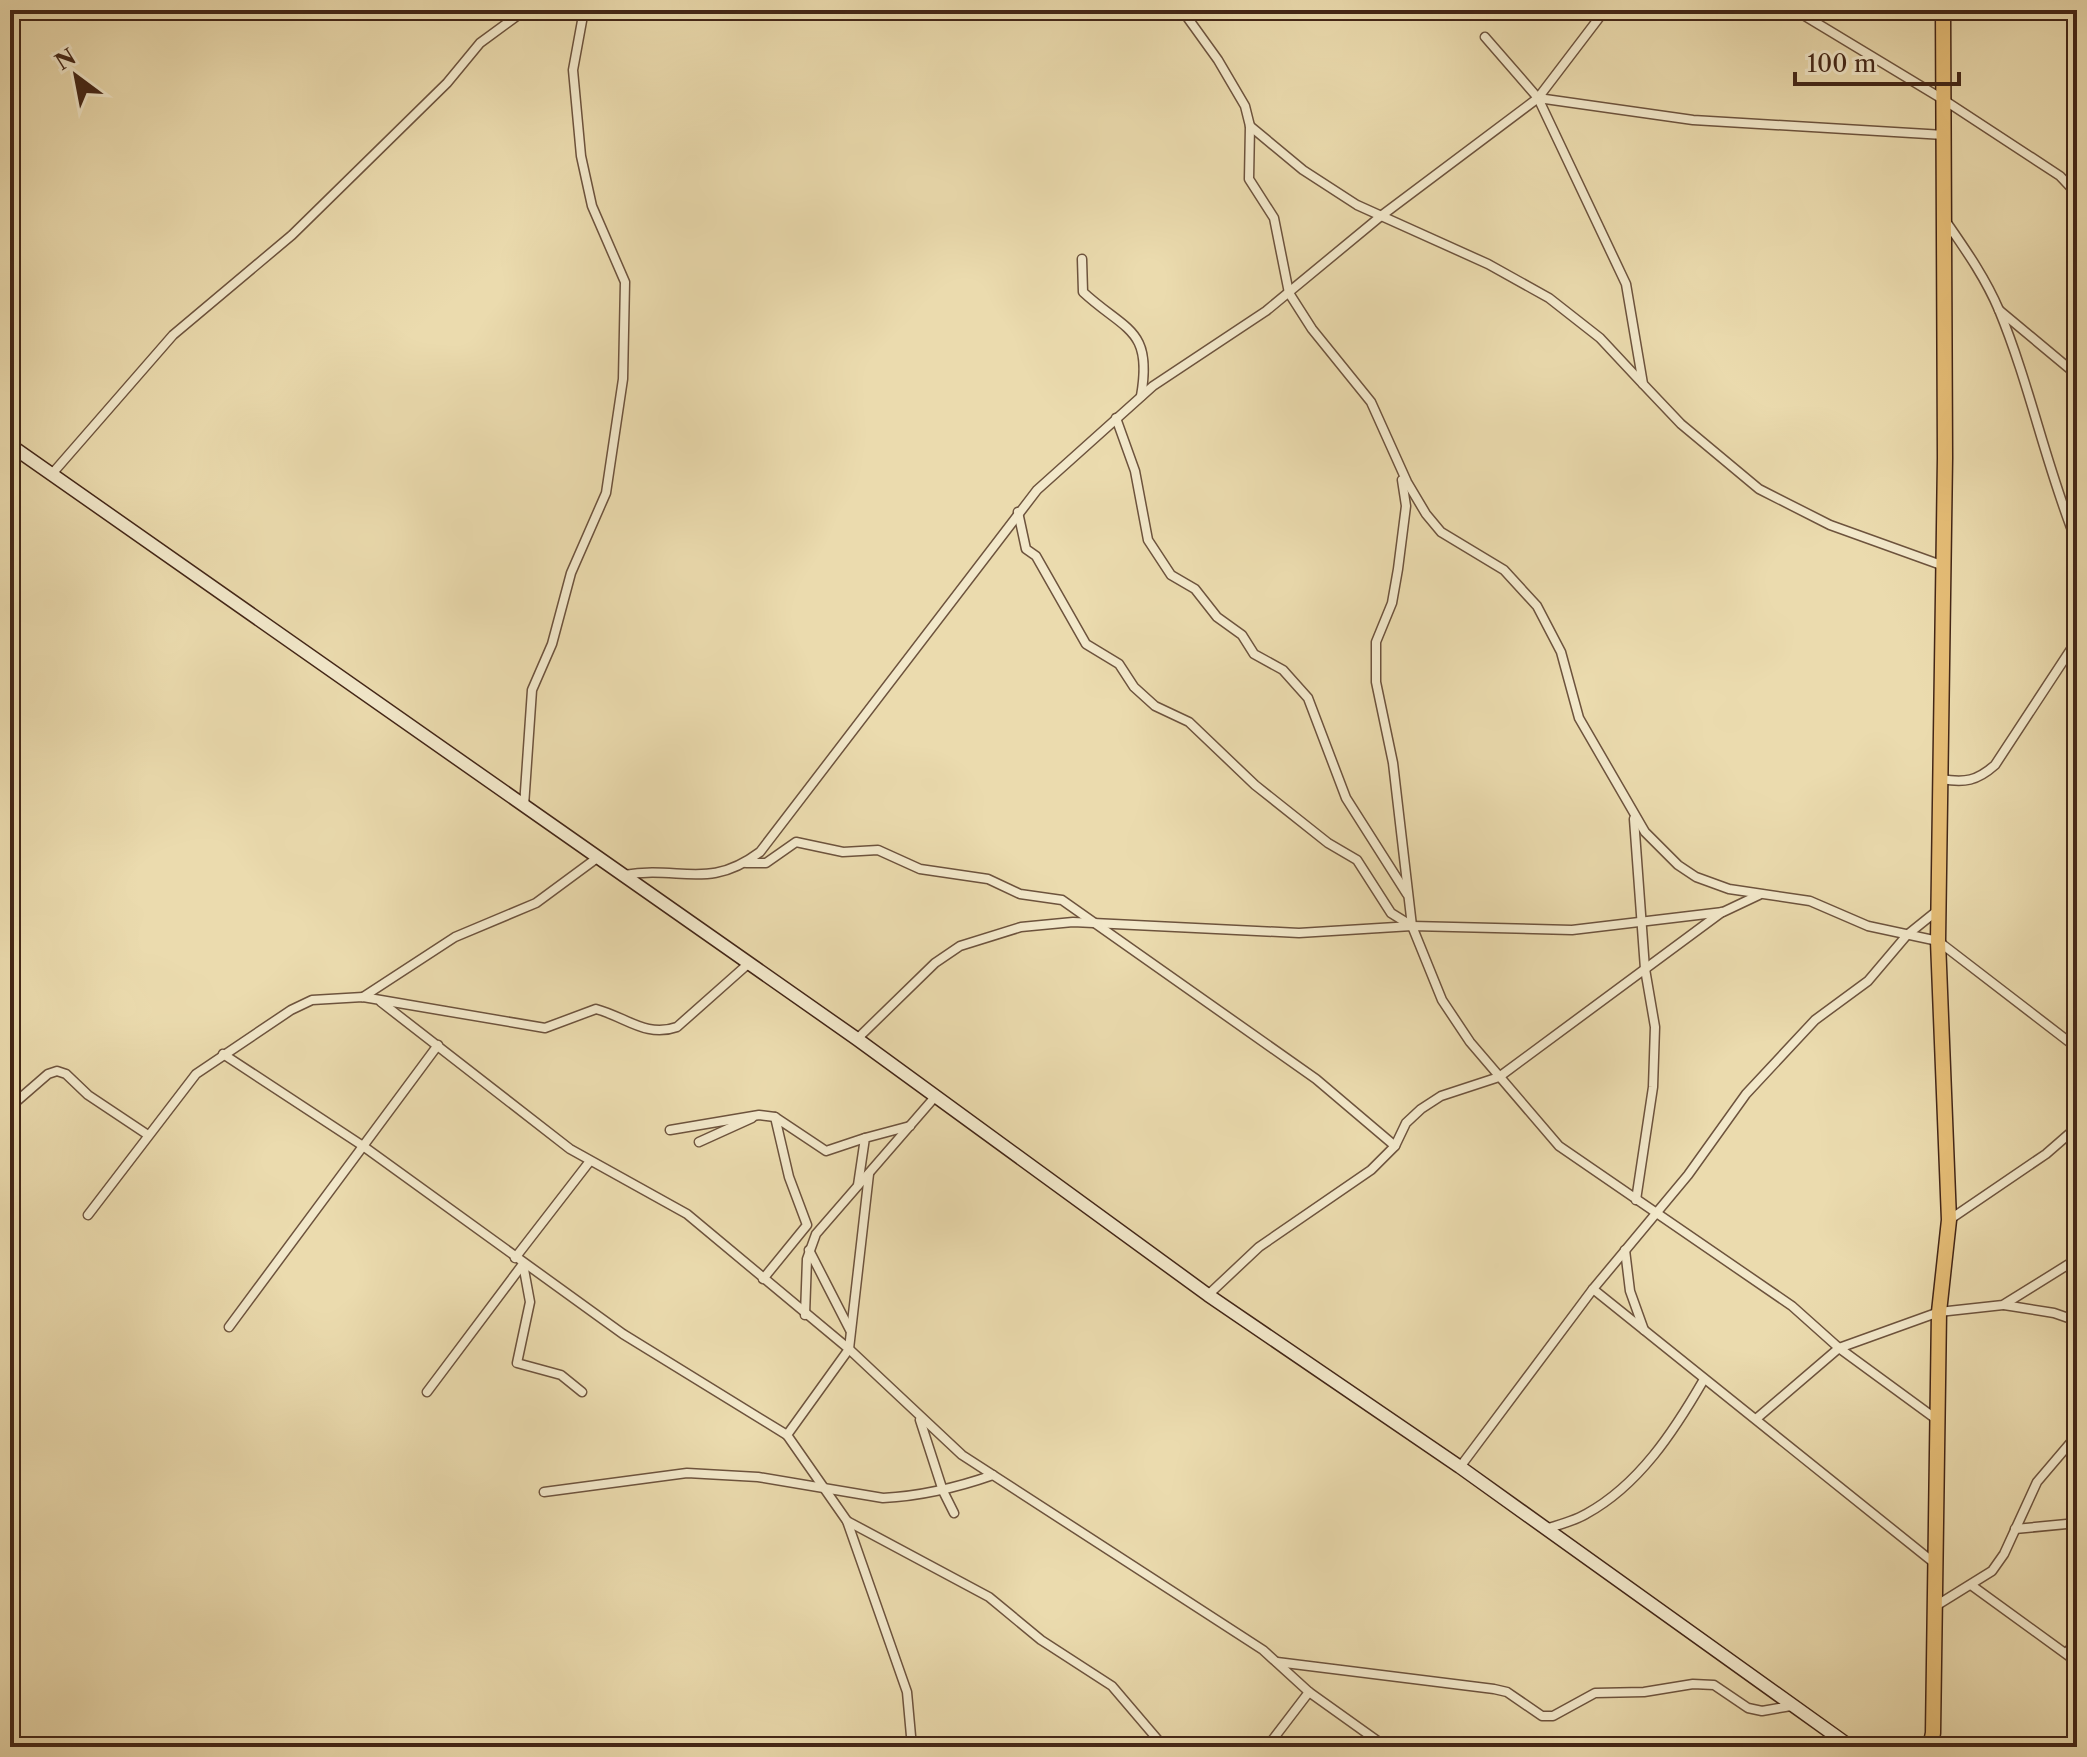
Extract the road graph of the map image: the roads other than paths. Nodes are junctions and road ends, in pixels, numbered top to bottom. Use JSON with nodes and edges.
{"nodes":[{"id":1,"x":525,"y":10,"type":"edge"},
{"id":2,"x":584,"y":10,"type":"edge"},
{"id":3,"x":1182,"y":10,"type":"edge"},
{"id":4,"x":1605,"y":10,"type":"edge"},
{"id":5,"x":1795,"y":10,"type":"edge"},
{"id":6,"x":1943,"y":10,"type":"edge"},
{"id":7,"x":1485,"y":37,"type":"dead end"},
{"id":8,"x":1538,"y":98,"type":"junction"},
{"id":9,"x":1944,"y":100,"type":"junction"},
{"id":10,"x":1250,"y":126,"type":"junction"},
{"id":11,"x":1944,"y":135,"type":"junction"},
{"id":12,"x":2077,"y":194,"type":"edge"},
{"id":13,"x":1381,"y":216,"type":"junction"},
{"id":14,"x":1944,"y":218,"type":"junction"},
{"id":15,"x":1082,"y":259,"type":"dead end"},
{"id":16,"x":1289,"y":293,"type":"junction"},
{"id":17,"x":1998,"y":309,"type":"junction"},
{"id":18,"x":2077,"y":375,"type":"edge"},
{"id":19,"x":1643,"y":384,"type":"junction"},
{"id":20,"x":1141,"y":396,"type":"junction"},
{"id":21,"x":1116,"y":418,"type":"junction"},
{"id":22,"x":10,"y":445,"type":"edge"},
{"id":23,"x":1400,"y":462,"type":"junction"},
{"id":24,"x":51,"y":475,"type":"junction"},
{"id":25,"x":1018,"y":512,"type":"junction"},
{"id":26,"x":2077,"y":543,"type":"edge"},
{"id":27,"x":1944,"y":566,"type":"junction"},
{"id":28,"x":2077,"y":640,"type":"edge"},
{"id":29,"x":1941,"y":779,"type":"junction"},
{"id":30,"x":524,"y":806,"type":"junction"},
{"id":31,"x":1634,"y":817,"type":"junction"},
{"id":32,"x":597,"y":858,"type":"junction"},
{"id":33,"x":745,"y":863,"type":"junction"},
{"id":34,"x":624,"y":875,"type":"junction"},
{"id":35,"x":1762,"y":894,"type":"junction"},
{"id":36,"x":1409,"y":898,"type":"junction"},
{"id":37,"x":1938,"y":910,"type":"junction"},
{"id":38,"x":1723,"y":912,"type":"junction"},
{"id":39,"x":1089,"y":922,"type":"junction"},
{"id":40,"x":1642,"y":924,"type":"junction"},
{"id":41,"x":1412,"y":926,"type":"junction"},
{"id":42,"x":1907,"y":935,"type":"junction"},
{"id":43,"x":1938,"y":941,"type":"junction"},
{"id":44,"x":748,"y":964,"type":"junction"},
{"id":45,"x":1645,"y":969,"type":"junction"},
{"id":46,"x":363,"y":997,"type":"junction"},
{"id":47,"x":381,"y":1002,"type":"junction"},
{"id":48,"x":857,"y":1039,"type":"junction"},
{"id":49,"x":438,"y":1045,"type":"junction"},
{"id":50,"x":2077,"y":1048,"type":"edge"},
{"id":51,"x":223,"y":1054,"type":"junction"},
{"id":52,"x":1499,"y":1077,"type":"junction"},
{"id":53,"x":934,"y":1098,"type":"junction"},
{"id":54,"x":10,"y":1107,"type":"edge"},
{"id":55,"x":756,"y":1115,"type":"junction"},
{"id":56,"x":775,"y":1117,"type":"junction"},
{"id":57,"x":911,"y":1125,"type":"junction"},
{"id":58,"x":2077,"y":1127,"type":"edge"},
{"id":59,"x":670,"y":1130,"type":"dead end"},
{"id":60,"x":148,"y":1135,"type":"junction"},
{"id":61,"x":865,"y":1138,"type":"junction"},
{"id":62,"x":699,"y":1142,"type":"dead end"},
{"id":63,"x":363,"y":1146,"type":"junction"},
{"id":64,"x":1395,"y":1146,"type":"junction"},
{"id":65,"x":590,"y":1161,"type":"junction"},
{"id":66,"x":869,"y":1174,"type":"junction"},
{"id":67,"x":858,"y":1186,"type":"junction"},
{"id":68,"x":1636,"y":1200,"type":"junction"},
{"id":69,"x":88,"y":1215,"type":"dead end"},
{"id":70,"x":1656,"y":1215,"type":"junction"},
{"id":71,"x":1949,"y":1220,"type":"junction"},
{"id":72,"x":809,"y":1249,"type":"junction"},
{"id":73,"x":1625,"y":1249,"type":"junction"},
{"id":74,"x":2077,"y":1259,"type":"edge"},
{"id":75,"x":519,"y":1261,"type":"junction"},
{"id":76,"x":763,"y":1279,"type":"junction"},
{"id":77,"x":1593,"y":1289,"type":"junction"},
{"id":78,"x":1208,"y":1295,"type":"junction"},
{"id":79,"x":2003,"y":1305,"type":"junction"},
{"id":80,"x":1939,"y":1312,"type":"junction"},
{"id":81,"x":805,"y":1315,"type":"junction"},
{"id":82,"x":2077,"y":1321,"type":"edge"},
{"id":83,"x":229,"y":1327,"type":"dead end"},
{"id":84,"x":1644,"y":1330,"type":"junction"},
{"id":85,"x":851,"y":1332,"type":"junction"},
{"id":86,"x":1839,"y":1348,"type":"junction"},
{"id":87,"x":849,"y":1349,"type":"junction"},
{"id":88,"x":1703,"y":1381,"type":"junction"},
{"id":89,"x":427,"y":1392,"type":"dead end"},
{"id":90,"x":582,"y":1392,"type":"dead end"},
{"id":91,"x":919,"y":1416,"type":"junction"},
{"id":92,"x":1756,"y":1419,"type":"junction"},
{"id":93,"x":1936,"y":1419,"type":"junction"},
{"id":94,"x":787,"y":1435,"type":"junction"},
{"id":95,"x":2077,"y":1435,"type":"edge"},
{"id":96,"x":1460,"y":1467,"type":"junction"},
{"id":97,"x":993,"y":1475,"type":"junction"},
{"id":98,"x":822,"y":1486,"type":"junction"},
{"id":99,"x":943,"y":1491,"type":"junction"},
{"id":100,"x":544,"y":1492,"type":"dead end"},
{"id":101,"x":954,"y":1513,"type":"dead end"},
{"id":102,"x":847,"y":1521,"type":"junction"},
{"id":103,"x":2077,"y":1523,"type":"edge"},
{"id":104,"x":2015,"y":1529,"type":"junction"},
{"id":105,"x":1545,"y":1530,"type":"junction"},
{"id":106,"x":1933,"y":1562,"type":"junction"},
{"id":107,"x":1971,"y":1585,"type":"junction"},
{"id":108,"x":1934,"y":1607,"type":"junction"},
{"id":109,"x":2077,"y":1642,"type":"edge"},
{"id":110,"x":2066,"y":1653,"type":"junction"},
{"id":111,"x":1277,"y":1662,"type":"junction"},
{"id":112,"x":2077,"y":1662,"type":"edge"},
{"id":113,"x":1309,"y":1692,"type":"junction"},
{"id":114,"x":1791,"y":1706,"type":"junction"},
{"id":115,"x":1933,"y":1742,"type":"edge"},
{"id":116,"x":1848,"y":1745,"type":"edge"},
{"id":117,"x":912,"y":1747,"type":"edge"},
{"id":118,"x":1164,"y":1747,"type":"edge"},
{"id":119,"x":1267,"y":1747,"type":"edge"},
{"id":120,"x":1386,"y":1747,"type":"edge"},
{"id":121,"x":1825,"y":1747,"type":"edge"}],
"edges":[{"from":1,"to":24,"type":"street"},
{"from":2,"to":30,"type":"street"},
{"from":3,"to":10,"type":"street"},
{"from":4,"to":8,"type":"street"},
{"from":5,"to":9,"type":"street"},
{"from":6,"to":9,"type":"highway"},
{"from":7,"to":8,"type":"street"},
{"from":8,"to":11,"type":"street"},
{"from":8,"to":13,"type":"street"},
{"from":8,"to":19,"type":"street"},
{"from":9,"to":11,"type":"highway"},
{"from":9,"to":12,"type":"street"},
{"from":10,"to":13,"type":"street"},
{"from":10,"to":16,"type":"street"},
{"from":11,"to":14,"type":"highway"},
{"from":13,"to":16,"type":"street"},
{"from":13,"to":19,"type":"street"},
{"from":14,"to":17,"type":"street"},
{"from":14,"to":27,"type":"highway"},
{"from":15,"to":20,"type":"street"},
{"from":16,"to":20,"type":"street"},
{"from":16,"to":23,"type":"street"},
{"from":17,"to":18,"type":"street"},
{"from":17,"to":26,"type":"street"},
{"from":19,"to":27,"type":"street"},
{"from":20,"to":21,"type":"street"},
{"from":21,"to":25,"type":"street"},
{"from":21,"to":36,"type":"street"},
{"from":22,"to":24,"type":"main road"},
{"from":23,"to":31,"type":"street"},
{"from":23,"to":36,"type":"street"},
{"from":24,"to":30,"type":"main road"},
{"from":25,"to":33,"type":"street"},
{"from":25,"to":41,"type":"street"},
{"from":27,"to":29,"type":"highway"},
{"from":28,"to":29,"type":"street"},
{"from":29,"to":37,"type":"highway"},
{"from":30,"to":32,"type":"main road"},
{"from":31,"to":35,"type":"street"},
{"from":31,"to":40,"type":"street"},
{"from":32,"to":34,"type":"main road"},
{"from":32,"to":46,"type":"street"},
{"from":33,"to":34,"type":"street"},
{"from":33,"to":39,"type":"street"},
{"from":34,"to":44,"type":"main road"},
{"from":35,"to":38,"type":"street"},
{"from":35,"to":42,"type":"street"},
{"from":36,"to":41,"type":"street"},
{"from":37,"to":42,"type":"street"},
{"from":37,"to":43,"type":"highway"},
{"from":38,"to":40,"type":"street"},
{"from":38,"to":45,"type":"street"},
{"from":39,"to":41,"type":"street"},
{"from":39,"to":48,"type":"street"},
{"from":39,"to":64,"type":"street"},
{"from":40,"to":41,"type":"street"},
{"from":40,"to":45,"type":"street"},
{"from":41,"to":52,"type":"street"},
{"from":42,"to":43,"type":"street"},
{"from":42,"to":70,"type":"street"},
{"from":43,"to":50,"type":"street"},
{"from":43,"to":71,"type":"highway"},
{"from":44,"to":47,"type":"street"},
{"from":44,"to":48,"type":"main road"},
{"from":45,"to":52,"type":"street"},
{"from":45,"to":68,"type":"street"},
{"from":46,"to":47,"type":"street"},
{"from":46,"to":51,"type":"street"},
{"from":47,"to":49,"type":"street"},
{"from":48,"to":53,"type":"main road"},
{"from":49,"to":63,"type":"street"},
{"from":49,"to":65,"type":"street"},
{"from":51,"to":60,"type":"street"},
{"from":51,"to":63,"type":"street"},
{"from":52,"to":64,"type":"street"},
{"from":52,"to":68,"type":"street"},
{"from":53,"to":57,"type":"street"},
{"from":53,"to":78,"type":"main road"},
{"from":54,"to":60,"type":"street"},
{"from":55,"to":56,"type":"street"},
{"from":55,"to":59,"type":"street"},
{"from":55,"to":62,"type":"street"},
{"from":56,"to":61,"type":"street"},
{"from":56,"to":76,"type":"street"},
{"from":57,"to":61,"type":"street"},
{"from":57,"to":66,"type":"street"},
{"from":58,"to":71,"type":"street"},
{"from":60,"to":69,"type":"street"},
{"from":61,"to":67,"type":"street"},
{"from":63,"to":75,"type":"street"},
{"from":63,"to":83,"type":"street"},
{"from":64,"to":78,"type":"street"},
{"from":65,"to":75,"type":"street"},
{"from":65,"to":76,"type":"street"},
{"from":66,"to":67,"type":"street"},
{"from":66,"to":85,"type":"street"},
{"from":67,"to":72,"type":"street"},
{"from":68,"to":70,"type":"street"},
{"from":70,"to":73,"type":"street"},
{"from":70,"to":86,"type":"street"},
{"from":71,"to":80,"type":"highway"},
{"from":72,"to":81,"type":"street"},
{"from":72,"to":85,"type":"street"},
{"from":73,"to":77,"type":"street"},
{"from":73,"to":84,"type":"street"},
{"from":74,"to":79,"type":"street"},
{"from":75,"to":89,"type":"street"},
{"from":75,"to":90,"type":"street"},
{"from":75,"to":94,"type":"street"},
{"from":76,"to":81,"type":"street"},
{"from":77,"to":84,"type":"street"},
{"from":77,"to":96,"type":"street"},
{"from":78,"to":96,"type":"main road"},
{"from":79,"to":80,"type":"street"},
{"from":79,"to":82,"type":"street"},
{"from":80,"to":86,"type":"street"},
{"from":80,"to":93,"type":"highway"},
{"from":81,"to":87,"type":"street"},
{"from":84,"to":88,"type":"street"},
{"from":85,"to":87,"type":"street"},
{"from":86,"to":92,"type":"street"},
{"from":86,"to":93,"type":"street"},
{"from":87,"to":91,"type":"street"},
{"from":87,"to":94,"type":"street"},
{"from":88,"to":92,"type":"street"},
{"from":88,"to":105,"type":"street"},
{"from":91,"to":97,"type":"street"},
{"from":91,"to":99,"type":"street"},
{"from":92,"to":106,"type":"street"},
{"from":93,"to":106,"type":"highway"},
{"from":94,"to":98,"type":"street"},
{"from":95,"to":104,"type":"street"},
{"from":96,"to":105,"type":"main road"},
{"from":97,"to":99,"type":"street"},
{"from":97,"to":111,"type":"street"},
{"from":98,"to":99,"type":"street"},
{"from":98,"to":100,"type":"street"},
{"from":98,"to":102,"type":"street"},
{"from":99,"to":101,"type":"street"},
{"from":102,"to":117,"type":"street"},
{"from":102,"to":118,"type":"street"},
{"from":103,"to":104,"type":"street"},
{"from":104,"to":107,"type":"street"},
{"from":105,"to":114,"type":"main road"},
{"from":106,"to":108,"type":"highway"},
{"from":107,"to":108,"type":"street"},
{"from":107,"to":110,"type":"street"},
{"from":108,"to":115,"type":"highway"},
{"from":109,"to":110,"type":"street"},
{"from":110,"to":112,"type":"street"},
{"from":111,"to":113,"type":"street"},
{"from":111,"to":114,"type":"street"},
{"from":113,"to":119,"type":"street"},
{"from":113,"to":120,"type":"street"},
{"from":114,"to":116,"type":"main road"},
{"from":116,"to":121,"type":"street"}]}
